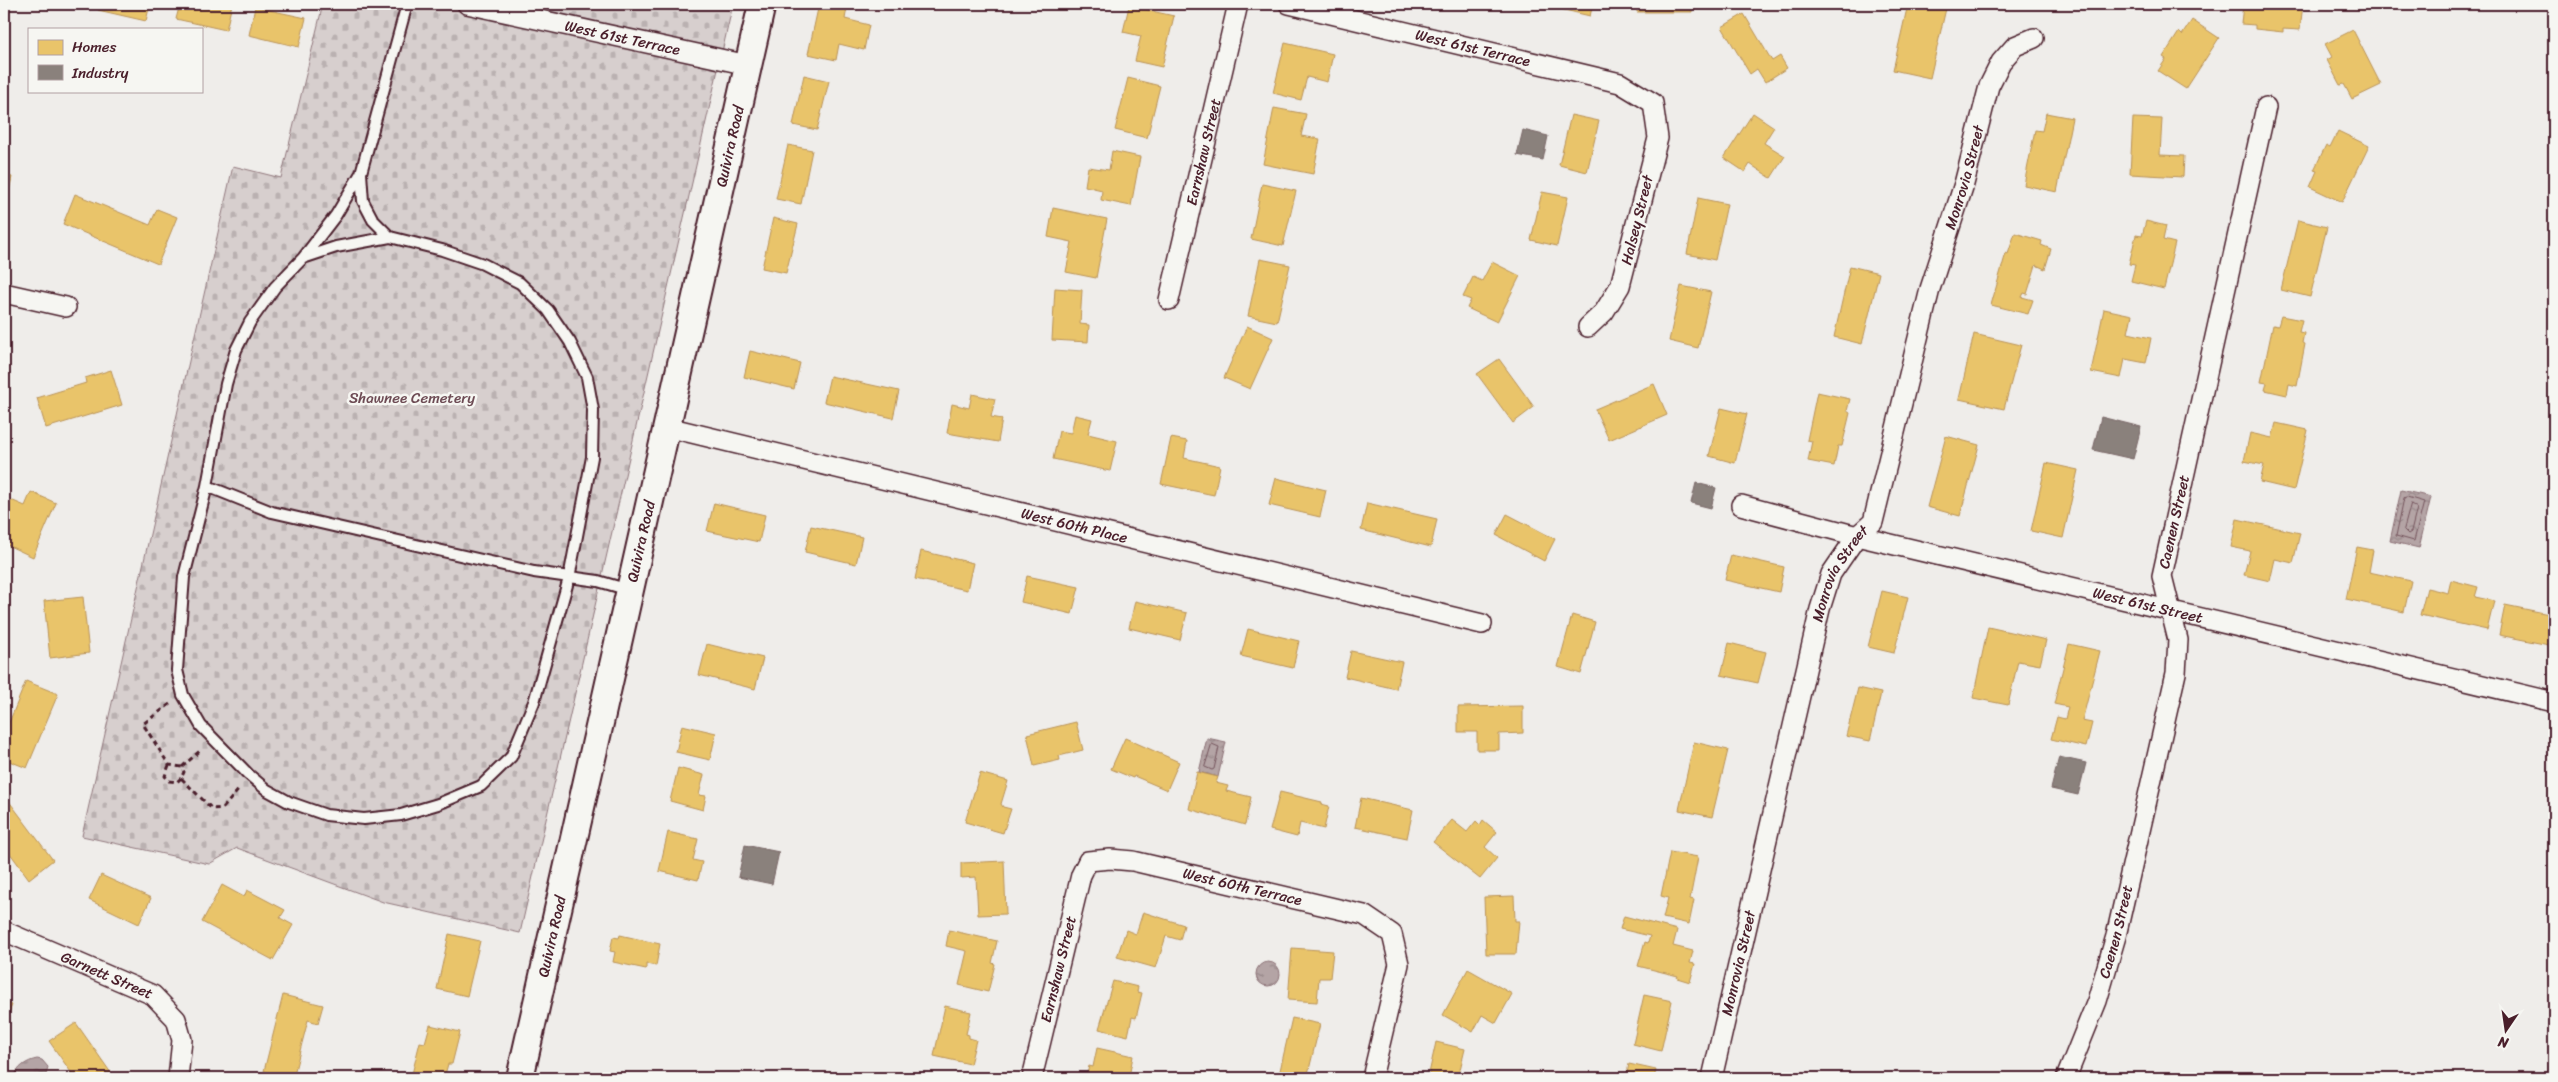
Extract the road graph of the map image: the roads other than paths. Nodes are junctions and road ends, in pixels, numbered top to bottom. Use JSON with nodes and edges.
{"nodes":[{"id":1,"x":407,"y":4,"type":"edge"},
{"id":2,"x":467,"y":4,"type":"edge"},
{"id":3,"x":762,"y":4,"type":"edge"},
{"id":4,"x":1238,"y":4,"type":"edge"},
{"id":5,"x":1288,"y":4,"type":"edge"},
{"id":6,"x":2034,"y":38,"type":"dead end"},
{"id":7,"x":748,"y":65,"type":"junction"},
{"id":8,"x":1653,"y":103,"type":"joint"},
{"id":9,"x":2266,"y":107,"type":"dead end"},
{"id":10,"x":361,"y":173,"type":"junction"},
{"id":11,"x":390,"y":237,"type":"junction"},
{"id":12,"x":303,"y":258,"type":"junction"},
{"id":13,"x":4,"y":293,"type":"edge"},
{"id":14,"x":1169,"y":300,"type":"dead end"},
{"id":15,"x":66,"y":307,"type":"dead end"},
{"id":16,"x":1588,"y":327,"type":"dead end"},
{"id":17,"x":667,"y":427,"type":"junction"},
{"id":18,"x":207,"y":486,"type":"junction"},
{"id":19,"x":1741,"y":505,"type":"dead end"},
{"id":20,"x":1857,"y":536,"type":"junction"},
{"id":21,"x":569,"y":578,"type":"junction"},
{"id":22,"x":630,"y":590,"type":"junction"},
{"id":23,"x":2171,"y":612,"type":"junction"},
{"id":24,"x":1482,"y":624,"type":"dead end"},
{"id":25,"x":2554,"y":702,"type":"edge"},
{"id":26,"x":1088,"y":861,"type":"joint"},
{"id":27,"x":4,"y":932,"type":"edge"},
{"id":28,"x":178,"y":1078,"type":"edge"},
{"id":29,"x":520,"y":1078,"type":"edge"},
{"id":30,"x":1032,"y":1078,"type":"edge"},
{"id":31,"x":1372,"y":1078,"type":"edge"},
{"id":32,"x":1712,"y":1078,"type":"edge"},
{"id":33,"x":2066,"y":1078,"type":"edge"}],
"edges":[{"from":1,"to":10,"type":"lane"},
{"from":2,"to":7,"type":"street","name":"West 61st Terrace"},
{"from":3,"to":7,"type":"main road","name":"Quivira Road"},
{"from":4,"to":14,"type":"street","name":"Earnshaw Street"},
{"from":5,"to":8,"type":"street","name":"West 61st Terrace"},
{"from":6,"to":20,"type":"street","name":"Monrovia Street"},
{"from":7,"to":17,"type":"main road","name":"Quivira Road"},
{"from":8,"to":16,"type":"street","name":"Halsey Street"},
{"from":9,"to":23,"type":"street","name":"Caenen Street"},
{"from":10,"to":11,"type":"lane"},
{"from":10,"to":12,"type":"lane"},
{"from":11,"to":12,"type":"lane"},
{"from":11,"to":21,"type":"lane"},
{"from":12,"to":18,"type":"lane"},
{"from":13,"to":15,"type":"street"},
{"from":17,"to":22,"type":"main road","name":"Quivira Road"},
{"from":17,"to":24,"type":"street","name":"West 60th Place"},
{"from":18,"to":21,"type":"lane"},
{"from":18,"to":21,"type":"lane"},
{"from":19,"to":20,"type":"street","name":"West 61st Street"},
{"from":20,"to":23,"type":"street","name":"West 61st Street"},
{"from":20,"to":32,"type":"street","name":"Monrovia Street"},
{"from":21,"to":22,"type":"lane"},
{"from":22,"to":29,"type":"main road","name":"Quivira Road"},
{"from":23,"to":25,"type":"street","name":"West 61st Street"},
{"from":23,"to":33,"type":"street","name":"Caenen Street"},
{"from":26,"to":30,"type":"street","name":"Earnshaw Street"},
{"from":26,"to":31,"type":"street","name":"West 60th Terrace"},
{"from":27,"to":28,"type":"street","name":"Garnett Street"}]}
